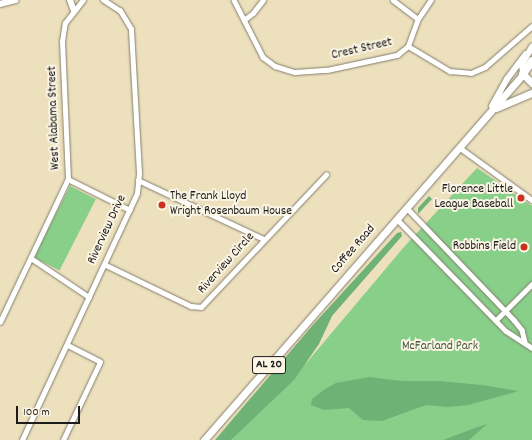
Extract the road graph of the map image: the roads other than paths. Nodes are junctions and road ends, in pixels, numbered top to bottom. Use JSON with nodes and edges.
{"nodes":[{"id":1,"x":16,"y":0,"type":"edge"},
{"id":2,"x":70,"y":0,"type":"edge"},
{"id":3,"x":83,"y":0,"type":"edge"},
{"id":4,"x":103,"y":0,"type":"edge"},
{"id":5,"x":234,"y":0,"type":"edge"},
{"id":6,"x":263,"y":0,"type":"edge"},
{"id":7,"x":393,"y":0,"type":"edge"},
{"id":8,"x":431,"y":0,"type":"edge"},
{"id":9,"x":0,"y":4,"type":"edge"},
{"id":10,"x":74,"y":12,"type":"junction"},
{"id":11,"x":418,"y":19,"type":"junction"},
{"id":12,"x":244,"y":20,"type":"junction"},
{"id":13,"x":532,"y":26,"type":"edge"},
{"id":14,"x":408,"y":46,"type":"junction"},
{"id":15,"x":532,"y":47,"type":"edge"},
{"id":16,"x":529,"y":57,"type":"edge"},
{"id":17,"x":532,"y":65,"type":"edge"},
{"id":18,"x":523,"y":74,"type":"junction"},
{"id":19,"x":532,"y":83,"type":"edge"},
{"id":20,"x":532,"y":93,"type":"edge"},
{"id":21,"x":490,"y":111,"type":"junction"},
{"id":22,"x":459,"y":148,"type":"junction"},
{"id":23,"x":326,"y":175,"type":"dead end"},
{"id":24,"x":68,"y":179,"type":"junction"},
{"id":25,"x":138,"y":180,"type":"junction"},
{"id":26,"x":532,"y":200,"type":"edge"},
{"id":27,"x":407,"y":208,"type":"junction"},
{"id":28,"x":130,"y":210,"type":"junction"},
{"id":29,"x":397,"y":219,"type":"junction"},
{"id":30,"x":264,"y":239,"type":"junction"},
{"id":31,"x":31,"y":258,"type":"junction"},
{"id":32,"x":104,"y":264,"type":"junction"},
{"id":33,"x":532,"y":284,"type":"edge"},
{"id":34,"x":89,"y":297,"type":"junction"},
{"id":35,"x":506,"y":310,"type":"junction"},
{"id":36,"x":2,"y":313,"type":"edge"},
{"id":37,"x":496,"y":320,"type":"junction"},
{"id":38,"x":0,"y":322,"type":"edge"},
{"id":39,"x":525,"y":342,"type":"junction"},
{"id":40,"x":67,"y":345,"type":"junction"},
{"id":41,"x":532,"y":348,"type":"edge"},
{"id":42,"x":22,"y":440,"type":"edge"},
{"id":43,"x":63,"y":440,"type":"edge"},
{"id":44,"x":204,"y":440,"type":"edge"}],
"edges":[{"from":1,"to":9,"type":"main road"},
{"from":2,"to":10,"type":"main road"},
{"from":3,"to":10,"type":"street","name":"West Alabama Street"},
{"from":4,"to":25,"type":"street","name":"Riverview Drive"},
{"from":5,"to":12,"type":"street","name":"Crest Street"},
{"from":6,"to":12,"type":"street"},
{"from":7,"to":11,"type":"street"},
{"from":8,"to":11,"type":"street"},
{"from":10,"to":24,"type":"street","name":"West Alabama Street"},
{"from":11,"to":14,"type":"street"},
{"from":12,"to":14,"type":"street","name":"Crest Street"},
{"from":13,"to":14,"type":"street","name":"Crest Street"},
{"from":15,"to":16,"type":"main road"},
{"from":16,"to":18,"type":"highway"},
{"from":16,"to":21,"type":"main road"},
{"from":17,"to":18,"type":"highway"},
{"from":18,"to":19,"type":"main road"},
{"from":18,"to":21,"type":"main road","name":"Coffee Road","number":"AL 20"},
{"from":20,"to":21,"type":"main road"},
{"from":21,"to":22,"type":"main road","name":"Coffee Road","number":"AL 20"},
{"from":22,"to":26,"type":"street"},
{"from":22,"to":27,"type":"main road","name":"Coffee Road","number":"AL 20"},
{"from":23,"to":30,"type":"street","name":"Riverview Circle"},
{"from":24,"to":28,"type":"street"},
{"from":24,"to":31,"type":"street","name":"West Alabama Street"},
{"from":25,"to":28,"type":"street","name":"Riverview Drive"},
{"from":25,"to":30,"type":"street"},
{"from":27,"to":29,"type":"main road","name":"Coffee Road","number":"AL 20"},
{"from":27,"to":35,"type":"street"},
{"from":28,"to":32,"type":"street","name":"Riverview Drive"},
{"from":29,"to":37,"type":"street"},
{"from":29,"to":44,"type":"main road","name":"Coffee Road","number":"AL 20"},
{"from":30,"to":32,"type":"street","name":"Riverview Circle"},
{"from":31,"to":34,"type":"street"},
{"from":31,"to":36,"type":"street","name":"West Alabama Street"},
{"from":32,"to":34,"type":"street","name":"Riverview Drive"},
{"from":33,"to":35,"type":"street"},
{"from":34,"to":40,"type":"street","name":"Riverview Drive"},
{"from":35,"to":37,"type":"street"},
{"from":35,"to":39,"type":"street"},
{"from":36,"to":38,"type":"street","name":"West Alabama Street"},
{"from":37,"to":39,"type":"street"},
{"from":39,"to":41,"type":"street"},
{"from":40,"to":42,"type":"street","name":"Riverview Drive"},
{"from":40,"to":43,"type":"street"}]}
